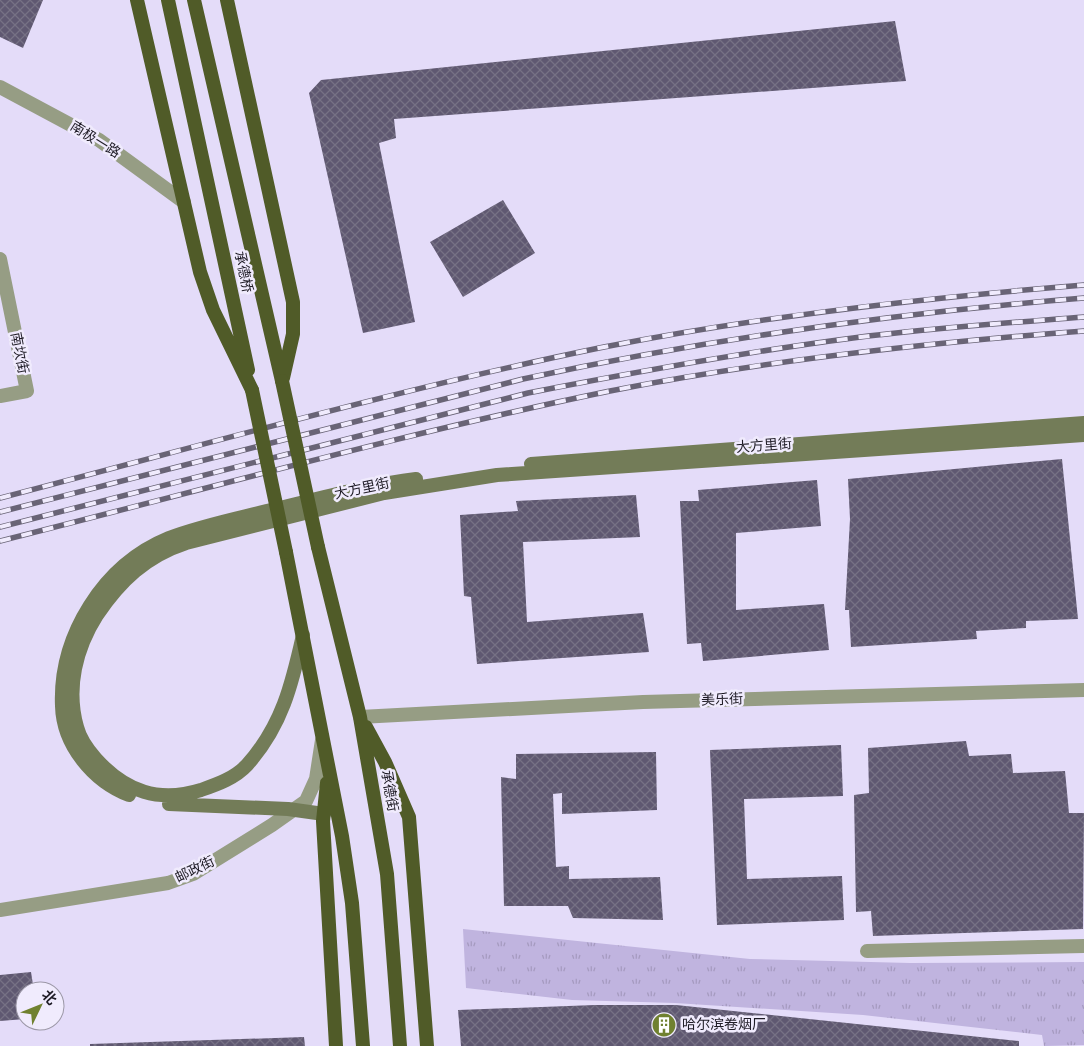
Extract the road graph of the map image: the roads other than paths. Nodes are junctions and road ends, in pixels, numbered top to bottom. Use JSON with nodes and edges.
{"nodes":[{"id":1,"x":138,"y":0,"type":"edge"},
{"id":2,"x":168,"y":0,"type":"edge"},
{"id":3,"x":194,"y":0,"type":"edge"},
{"id":4,"x":227,"y":0,"type":"edge"},
{"id":5,"x":0,"y":87,"type":"edge"},
{"id":6,"x":184,"y":202,"type":"junction"},
{"id":7,"x":0,"y":259,"type":"edge"},
{"id":8,"x":282,"y":381,"type":"junction"},
{"id":9,"x":252,"y":390,"type":"junction"},
{"id":10,"x":0,"y":396,"type":"edge"},
{"id":11,"x":1084,"y":423,"type":"edge"},
{"id":12,"x":1084,"y":435,"type":"edge"},
{"id":13,"x":318,"y":547,"type":"joint"},
{"id":14,"x":304,"y":632,"type":"junction"},
{"id":15,"x":1084,"y":690,"type":"edge"},
{"id":16,"x":360,"y":717,"type":"junction"},
{"id":17,"x":323,"y":735,"type":"junction"},
{"id":18,"x":329,"y":768,"type":"junction"},
{"id":19,"x":296,"y":810,"type":"junction"},
{"id":20,"x":324,"y":814,"type":"junction"},
{"id":21,"x":0,"y":910,"type":"edge"},
{"id":22,"x":1084,"y":946,"type":"edge"},
{"id":23,"x":867,"y":951,"type":"dead end"},
{"id":24,"x":336,"y":1046,"type":"edge"},
{"id":25,"x":363,"y":1046,"type":"edge"},
{"id":26,"x":400,"y":1046,"type":"edge"},
{"id":27,"x":427,"y":1046,"type":"edge"}],
"edges":[{"from":1,"to":6,"type":"highway"},
{"from":2,"to":9,"type":"highway","name":"承德桥"},
{"from":3,"to":8,"type":"highway","name":"承德桥"},
{"from":4,"to":8,"type":"highway"},
{"from":5,"to":6,"type":"street","name":"南极一路"},
{"from":6,"to":9,"type":"highway"},
{"from":7,"to":10,"type":"street","name":"南坎街"},
{"from":8,"to":13,"type":"highway","name":"承德桥","bridge":true},
{"from":9,"to":14,"type":"highway","name":"承德桥","bridge":true},
{"from":11,"to":19,"type":"main road","name":"大方里街"},
{"from":12,"to":14,"type":"main road","name":"大方里街"},
{"from":13,"to":16,"type":"highway","name":"承德街"},
{"from":14,"to":17,"type":"highway"},
{"from":15,"to":16,"type":"street","name":"美乐街"},
{"from":16,"to":26,"type":"highway","name":"承德街"},
{"from":16,"to":27,"type":"highway"},
{"from":17,"to":18,"type":"highway"},
{"from":17,"to":19,"type":"street","name":"邮政街"},
{"from":18,"to":20,"type":"highway"},
{"from":18,"to":25,"type":"highway"},
{"from":19,"to":20,"type":"main road","name":"大方里街"},
{"from":19,"to":21,"type":"street","name":"邮政街"},
{"from":20,"to":24,"type":"highway"},
{"from":22,"to":23,"type":"street"}]}
